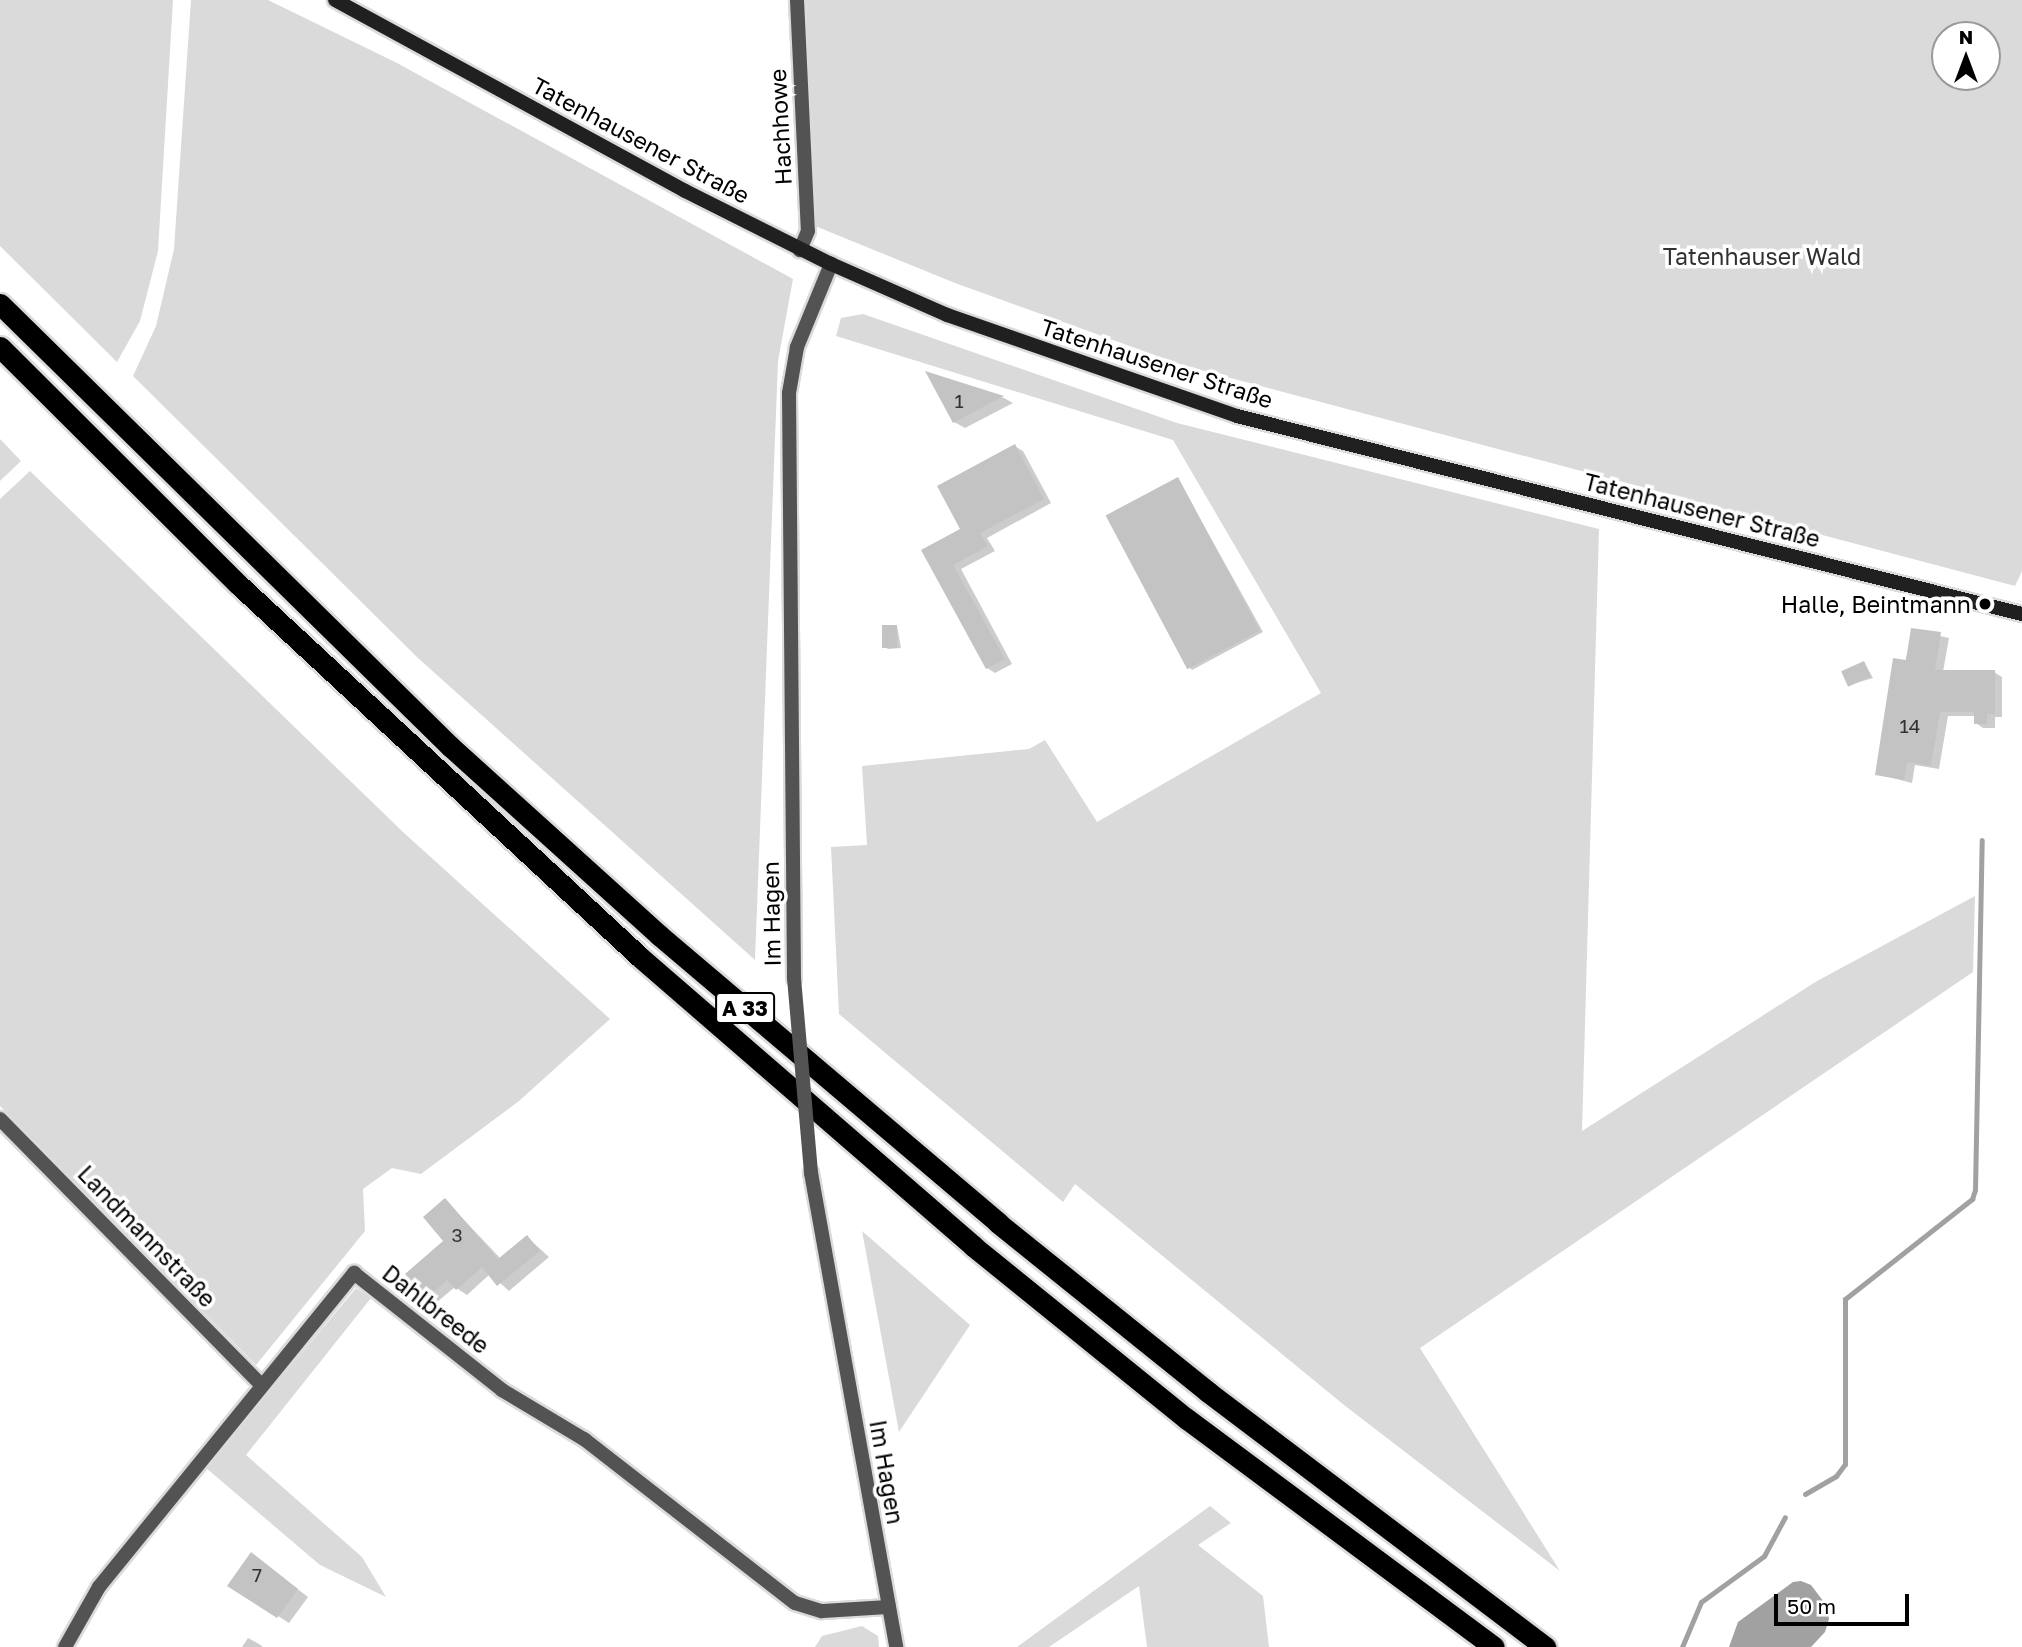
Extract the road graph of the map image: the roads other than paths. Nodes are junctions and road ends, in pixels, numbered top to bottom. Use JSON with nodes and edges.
{"nodes":[{"id":1,"x":335,"y":0,"type":"edge"},
{"id":2,"x":797,"y":0,"type":"edge"},
{"id":3,"x":800,"y":250,"type":"junction"},
{"id":4,"x":831,"y":264,"type":"junction"},
{"id":5,"x":0,"y":304,"type":"edge"},
{"id":6,"x":0,"y":346,"type":"edge"},
{"id":7,"x":2022,"y":614,"type":"edge"},
{"id":8,"x":0,"y":1119,"type":"edge"},
{"id":9,"x":261,"y":1385,"type":"junction"},
{"id":10,"x":889,"y":1607,"type":"junction"},
{"id":11,"x":65,"y":1647,"type":"edge"},
{"id":12,"x":896,"y":1647,"type":"edge"},
{"id":13,"x":1494,"y":1647,"type":"edge"},
{"id":14,"x":1545,"y":1647,"type":"edge"}],
"edges":[{"from":1,"to":3,"type":"street","name":"Tatenhausener Straße"},
{"from":2,"to":3,"type":"street","name":"Hachhowe"},
{"from":3,"to":4,"type":"street","name":"Tatenhausener Straße"},
{"from":4,"to":7,"type":"street","name":"Tatenhausener Straße"},
{"from":4,"to":10,"type":"street","name":"Im Hagen","bridge":true},
{"from":5,"to":14,"type":"highway","number":"A 33"},
{"from":6,"to":13,"type":"highway","number":"A 33"},
{"from":8,"to":9,"type":"street","name":"Landmannstraße"},
{"from":9,"to":10,"type":"street","name":"Dahlbreede"},
{"from":9,"to":11,"type":"street","name":"Dahlbreede"},
{"from":10,"to":12,"type":"street","name":"Im Hagen"}]}
